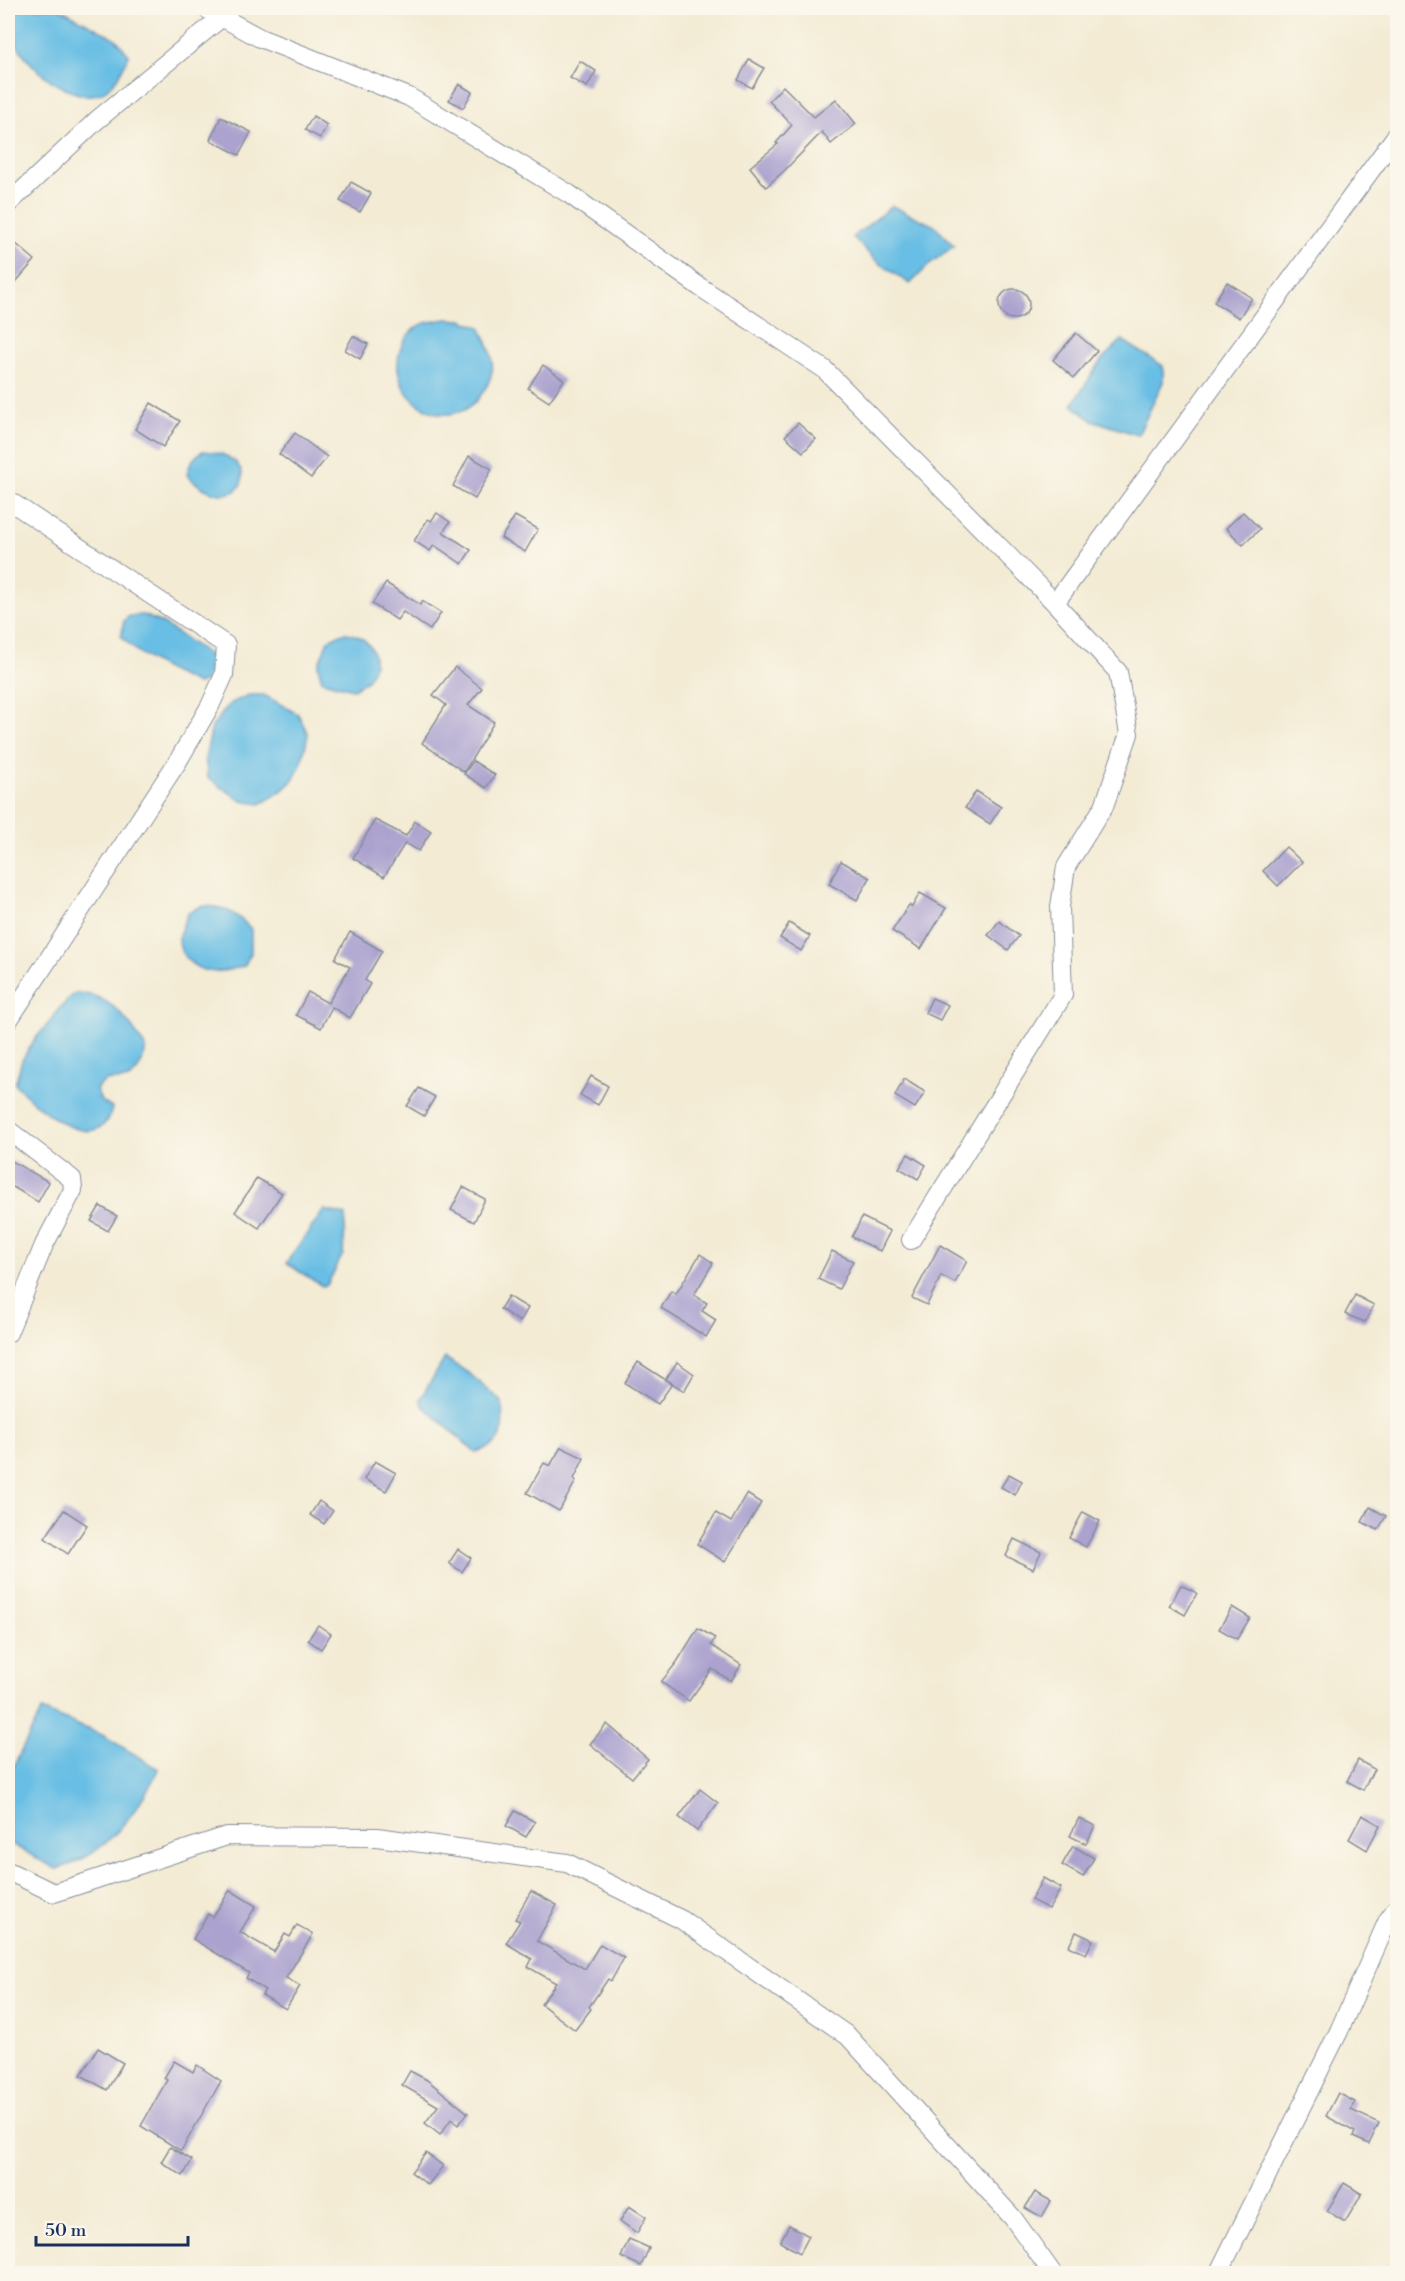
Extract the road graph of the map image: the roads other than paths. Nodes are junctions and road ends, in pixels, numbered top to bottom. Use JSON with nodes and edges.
{"nodes":[{"id":1,"x":206,"y":8,"type":"edge"},
{"id":2,"x":222,"y":17,"type":"junction"},
{"id":3,"x":1398,"y":133,"type":"edge"},
{"id":4,"x":8,"y":204,"type":"edge"},
{"id":5,"x":8,"y":500,"type":"edge"},
{"id":6,"x":1055,"y":603,"type":"junction"},
{"id":7,"x":8,"y":1021,"type":"edge"},
{"id":8,"x":8,"y":1130,"type":"edge"},
{"id":9,"x":911,"y":1240,"type":"dead end"},
{"id":10,"x":8,"y":1333,"type":"edge"},
{"id":11,"x":8,"y":1871,"type":"edge"},
{"id":12,"x":1398,"y":1906,"type":"edge"},
{"id":13,"x":1053,"y":2274,"type":"edge"},
{"id":14,"x":1218,"y":2274,"type":"edge"}],
"edges":[{"from":1,"to":2,"type":"street"},
{"from":2,"to":4,"type":"street"},
{"from":2,"to":6,"type":"street"},
{"from":3,"to":6,"type":"street"},
{"from":5,"to":7,"type":"street"},
{"from":6,"to":9,"type":"street"},
{"from":8,"to":10,"type":"street"},
{"from":11,"to":13,"type":"street"},
{"from":12,"to":14,"type":"street"}]}
